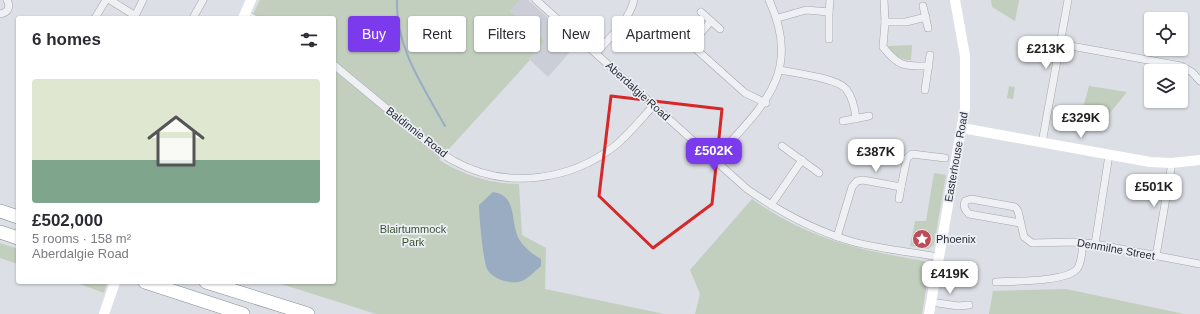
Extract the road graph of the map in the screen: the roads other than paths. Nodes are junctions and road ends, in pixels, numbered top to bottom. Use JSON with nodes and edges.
{"nodes":[{"id":1,"x":7,"y":0,"type":"edge"},
{"id":2,"x":106,"y":0,"type":"edge"},
{"id":3,"x":110,"y":0,"type":"edge"},
{"id":4,"x":143,"y":0,"type":"edge"},
{"id":5,"x":203,"y":0,"type":"edge"},
{"id":6,"x":251,"y":0,"type":"edge"},
{"id":7,"x":536,"y":0,"type":"edge"},
{"id":8,"x":634,"y":0,"type":"edge"},
{"id":9,"x":769,"y":0,"type":"edge"},
{"id":10,"x":830,"y":0,"type":"edge"},
{"id":11,"x":884,"y":0,"type":"edge"},
{"id":12,"x":956,"y":0,"type":"edge"},
{"id":13,"x":1068,"y":0,"type":"edge"},
{"id":14,"x":923,"y":6,"type":"dead end"},
{"id":15,"x":701,"y":12,"type":"dead end"},
{"id":16,"x":830,"y":12,"type":"junction"},
{"id":17,"x":0,"y":14,"type":"edge"},
{"id":18,"x":96,"y":16,"type":"edge"},
{"id":19,"x":133,"y":16,"type":"edge"},
{"id":20,"x":135,"y":16,"type":"edge"},
{"id":21,"x":194,"y":16,"type":"edge"},
{"id":22,"x":247,"y":16,"type":"edge"},
{"id":23,"x":926,"y":17,"type":"junction"},
{"id":24,"x":778,"y":18,"type":"junction"},
{"id":25,"x":711,"y":21,"type":"junction"},
{"id":26,"x":885,"y":22,"type":"junction"},
{"id":27,"x":928,"y":28,"type":"dead end"},
{"id":28,"x":720,"y":29,"type":"dead end"},
{"id":29,"x":829,"y":38,"type":"dead end"},
{"id":30,"x":1060,"y":44,"type":"junction"},
{"id":31,"x":596,"y":53,"type":"junction"},
{"id":32,"x":930,"y":54,"type":"dead end"},
{"id":33,"x":928,"y":66,"type":"junction"},
{"id":34,"x":336,"y":67,"type":"edge"},
{"id":35,"x":780,"y":70,"type":"junction"},
{"id":36,"x":1200,"y":81,"type":"edge"},
{"id":37,"x":925,"y":90,"type":"dead end"},
{"id":38,"x":766,"y":102,"type":"junction"},
{"id":39,"x":654,"y":105,"type":"junction"},
{"id":40,"x":869,"y":116,"type":"dead end"},
{"id":41,"x":856,"y":119,"type":"junction"},
{"id":42,"x":843,"y":121,"type":"dead end"},
{"id":43,"x":962,"y":128,"type":"junction"},
{"id":44,"x":1042,"y":143,"type":"junction"},
{"id":45,"x":782,"y":146,"type":"dead end"},
{"id":46,"x":1109,"y":155,"type":"junction"},
{"id":47,"x":945,"y":158,"type":"dead end"},
{"id":48,"x":714,"y":160,"type":"junction"},
{"id":49,"x":802,"y":160,"type":"junction"},
{"id":50,"x":1200,"y":160,"type":"edge"},
{"id":51,"x":1172,"y":163,"type":"junction"},
{"id":52,"x":819,"y":173,"type":"dead end"},
{"id":53,"x":901,"y":187,"type":"junction"},
{"id":54,"x":899,"y":199,"type":"dead end"},
{"id":55,"x":771,"y":205,"type":"junction"},
{"id":56,"x":0,"y":211,"type":"edge"},
{"id":57,"x":16,"y":216,"type":"edge"},
{"id":58,"x":1020,"y":222,"type":"junction"},
{"id":59,"x":0,"y":232,"type":"edge"},
{"id":60,"x":837,"y":236,"type":"junction"},
{"id":61,"x":16,"y":237,"type":"edge"},
{"id":62,"x":1083,"y":242,"type":"junction"},
{"id":63,"x":1095,"y":244,"type":"junction"},
{"id":64,"x":1156,"y":256,"type":"junction"},
{"id":65,"x":938,"y":257,"type":"junction"},
{"id":66,"x":1200,"y":264,"type":"edge"},
{"id":67,"x":996,"y":282,"type":"dead end"},
{"id":68,"x":114,"y":284,"type":"edge"},
{"id":69,"x":151,"y":284,"type":"edge"},
{"id":70,"x":212,"y":284,"type":"edge"},
{"id":71,"x":931,"y":302,"type":"junction"},
{"id":72,"x":969,"y":305,"type":"dead end"},
{"id":73,"x":958,"y":306,"type":"junction"},
{"id":74,"x":104,"y":314,"type":"edge"},
{"id":75,"x":243,"y":314,"type":"edge"},
{"id":76,"x":308,"y":314,"type":"edge"},
{"id":77,"x":929,"y":314,"type":"edge"},
{"id":78,"x":957,"y":314,"type":"edge"}],
"edges":[{"from":1,"to":17,"type":"street"},
{"from":2,"to":18,"type":"street"},
{"from":3,"to":19,"type":"street"},
{"from":4,"to":20,"type":"street"},
{"from":5,"to":21,"type":"street"},
{"from":6,"to":22,"type":"street"},
{"from":7,"to":31,"type":"street","name":"Aberdalgie Road"},
{"from":8,"to":31,"type":"street"},
{"from":9,"to":24,"type":"street"},
{"from":10,"to":16,"type":"street"},
{"from":11,"to":26,"type":"street"},
{"from":12,"to":43,"type":"street","name":"Easterhouse Road"},
{"from":13,"to":30,"type":"street"},
{"from":14,"to":23,"type":"street"},
{"from":15,"to":25,"type":"street"},
{"from":16,"to":24,"type":"street"},
{"from":16,"to":29,"type":"street"},
{"from":23,"to":26,"type":"street"},
{"from":23,"to":27,"type":"street"},
{"from":24,"to":35,"type":"street"},
{"from":25,"to":28,"type":"street"},
{"from":25,"to":38,"type":"street"},
{"from":26,"to":33,"type":"street"},
{"from":30,"to":36,"type":"street"},
{"from":30,"to":44,"type":"street"},
{"from":31,"to":39,"type":"street","name":"Aberdalgie Road"},
{"from":32,"to":33,"type":"street"},
{"from":33,"to":37,"type":"street"},
{"from":34,"to":39,"type":"street","name":"Baldinnie Road"},
{"from":35,"to":38,"type":"street"},
{"from":35,"to":41,"type":"street"},
{"from":38,"to":48,"type":"street"},
{"from":39,"to":48,"type":"street","name":"Aberdalgie Road"},
{"from":40,"to":41,"type":"street"},
{"from":41,"to":42,"type":"street"},
{"from":43,"to":44,"type":"street"},
{"from":43,"to":65,"type":"street","name":"Easterhouse Road"},
{"from":44,"to":46,"type":"street"},
{"from":45,"to":49,"type":"street"},
{"from":46,"to":51,"type":"street"},
{"from":46,"to":63,"type":"street"},
{"from":47,"to":53,"type":"street"},
{"from":48,"to":55,"type":"street","name":"Aberdalgie Road"},
{"from":49,"to":52,"type":"street"},
{"from":49,"to":55,"type":"street"},
{"from":50,"to":51,"type":"street"},
{"from":51,"to":64,"type":"street"},
{"from":53,"to":54,"type":"street"},
{"from":53,"to":60,"type":"street"},
{"from":55,"to":60,"type":"street","name":"Aberdalgie Road"},
{"from":56,"to":57,"type":"highway"},
{"from":58,"to":58,"type":"street","name":"Denmilne Street"},
{"from":58,"to":62,"type":"street","name":"Denmilne Street"},
{"from":59,"to":61,"type":"highway"},
{"from":60,"to":65,"type":"street","name":"Aberdalgie Road"},
{"from":62,"to":63,"type":"street","name":"Denmilne Street"},
{"from":62,"to":67,"type":"street"},
{"from":63,"to":64,"type":"street","name":"Denmilne Street"},
{"from":64,"to":66,"type":"street","name":"Denmilne Street"},
{"from":65,"to":71,"type":"street","name":"Easterhouse Road"},
{"from":68,"to":74,"type":"street"},
{"from":69,"to":75,"type":"highway"},
{"from":70,"to":76,"type":"highway"},
{"from":71,"to":73,"type":"street"},
{"from":71,"to":77,"type":"street","name":"Easterhouse Road"},
{"from":72,"to":73,"type":"street"},
{"from":73,"to":78,"type":"street"}]}
